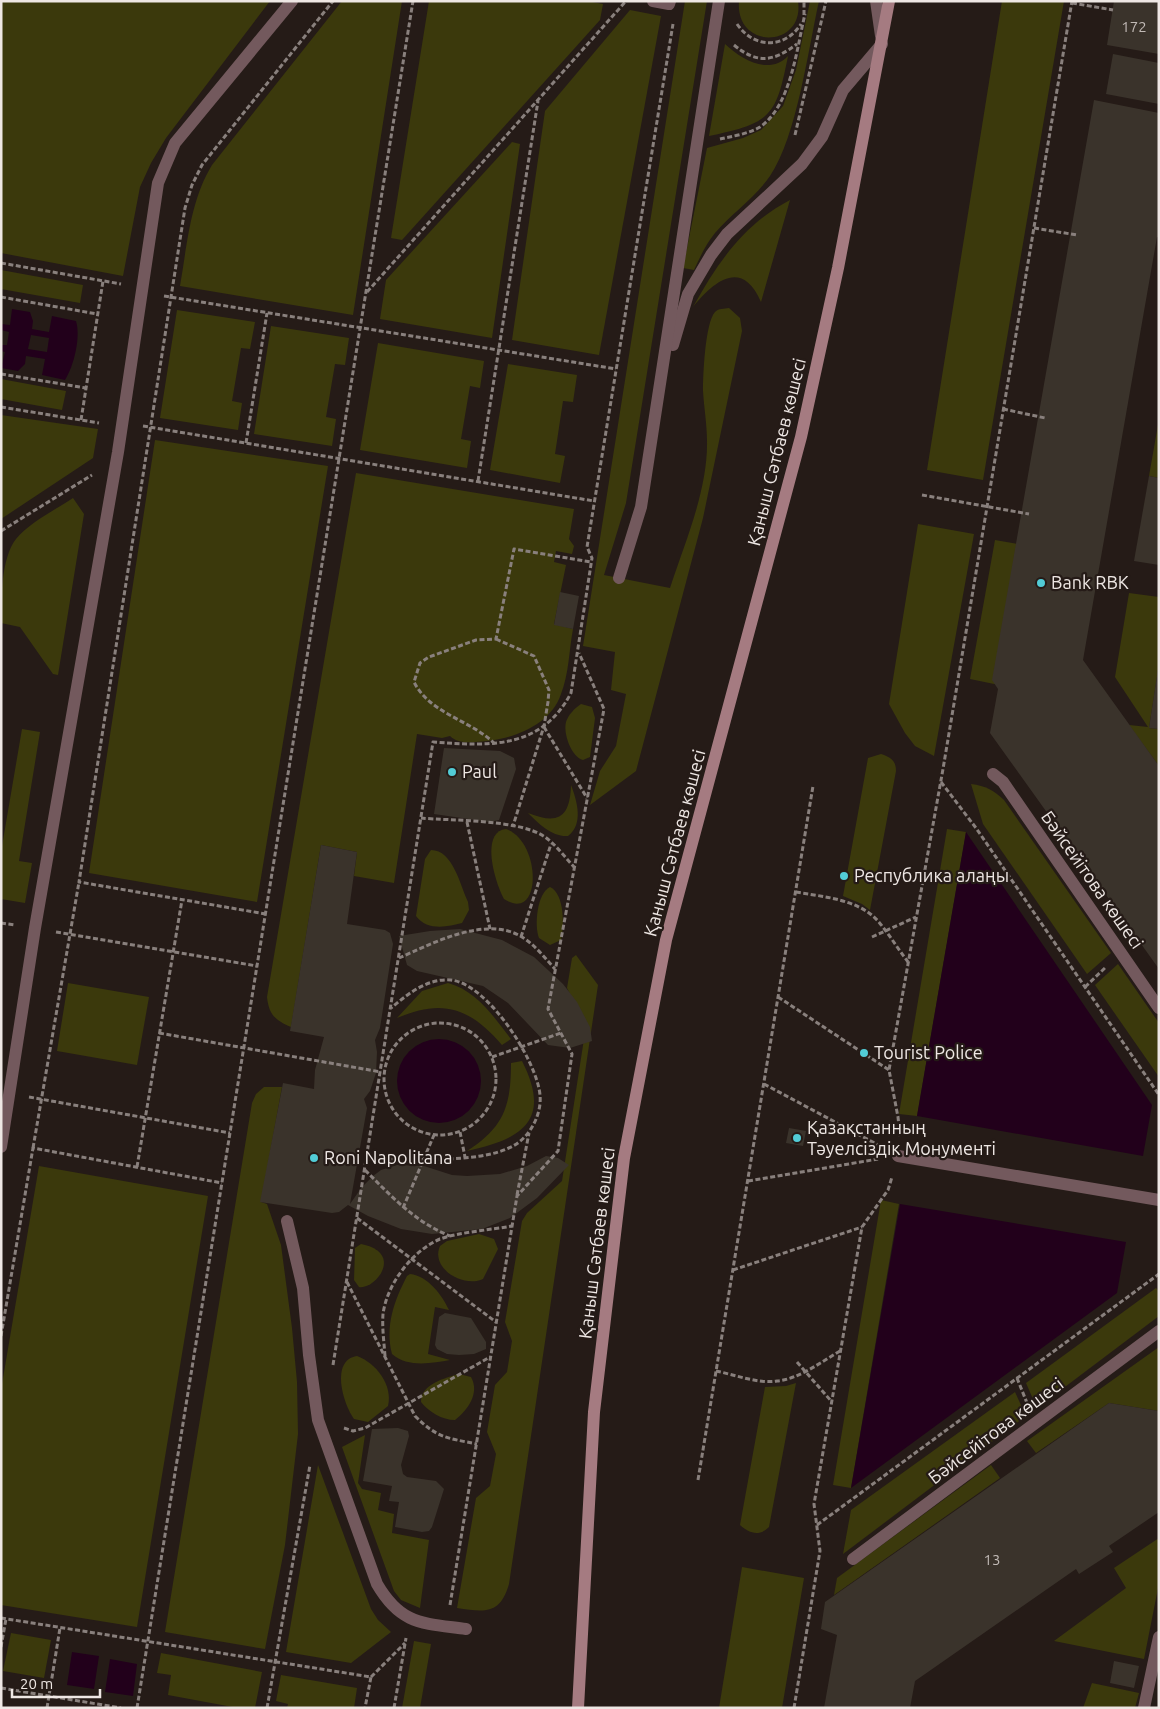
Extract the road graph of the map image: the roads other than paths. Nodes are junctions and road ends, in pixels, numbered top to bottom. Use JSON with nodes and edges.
{"nodes":[{"id":1,"x":292,"y":1,"type":"edge"},
{"id":2,"x":653,"y":1,"type":"edge"},
{"id":3,"x":670,"y":1,"type":"edge"},
{"id":4,"x":718,"y":1,"type":"edge"},
{"id":5,"x":876,"y":1,"type":"edge"},
{"id":6,"x":889,"y":1,"type":"edge"},
{"id":7,"x":882,"y":44,"type":"junction"},
{"id":8,"x":653,"y":433,"type":"junction"},
{"id":9,"x":619,"y":578,"type":"dead end"},
{"id":10,"x":993,"y":774,"type":"dead end"},
{"id":11,"x":1159,"y":1008,"type":"edge"},
{"id":12,"x":1,"y":1147,"type":"edge"},
{"id":13,"x":898,"y":1156,"type":"road end"},
{"id":14,"x":1159,"y":1200,"type":"edge"},
{"id":15,"x":287,"y":1221,"type":"dead end"},
{"id":16,"x":1159,"y":1331,"type":"edge"},
{"id":17,"x":853,"y":1559,"type":"dead end"},
{"id":18,"x":466,"y":1629,"type":"dead end"},
{"id":19,"x":1159,"y":1637,"type":"edge"},
{"id":20,"x":578,"y":1708,"type":"edge"},
{"id":21,"x":1144,"y":1708,"type":"edge"}],
"edges":[{"from":1,"to":12,"type":"street"},
{"from":2,"to":3,"type":"street"},
{"from":4,"to":8,"type":"street"},
{"from":5,"to":7,"type":"street"},
{"from":6,"to":7,"type":"main road","name":"Қаныш Сәтбаев көшесі"},
{"from":7,"to":8,"type":"street"},
{"from":7,"to":20,"type":"main road","name":"Қаныш Сәтбаев көшесі"},
{"from":8,"to":9,"type":"street"},
{"from":10,"to":11,"type":"street","name":"Бәйсейітова көшесі"},
{"from":13,"to":14,"type":"street"},
{"from":15,"to":18,"type":"street"},
{"from":16,"to":17,"type":"street","name":"Бәйсейітова көшесі"},
{"from":19,"to":21,"type":"street"}]}
